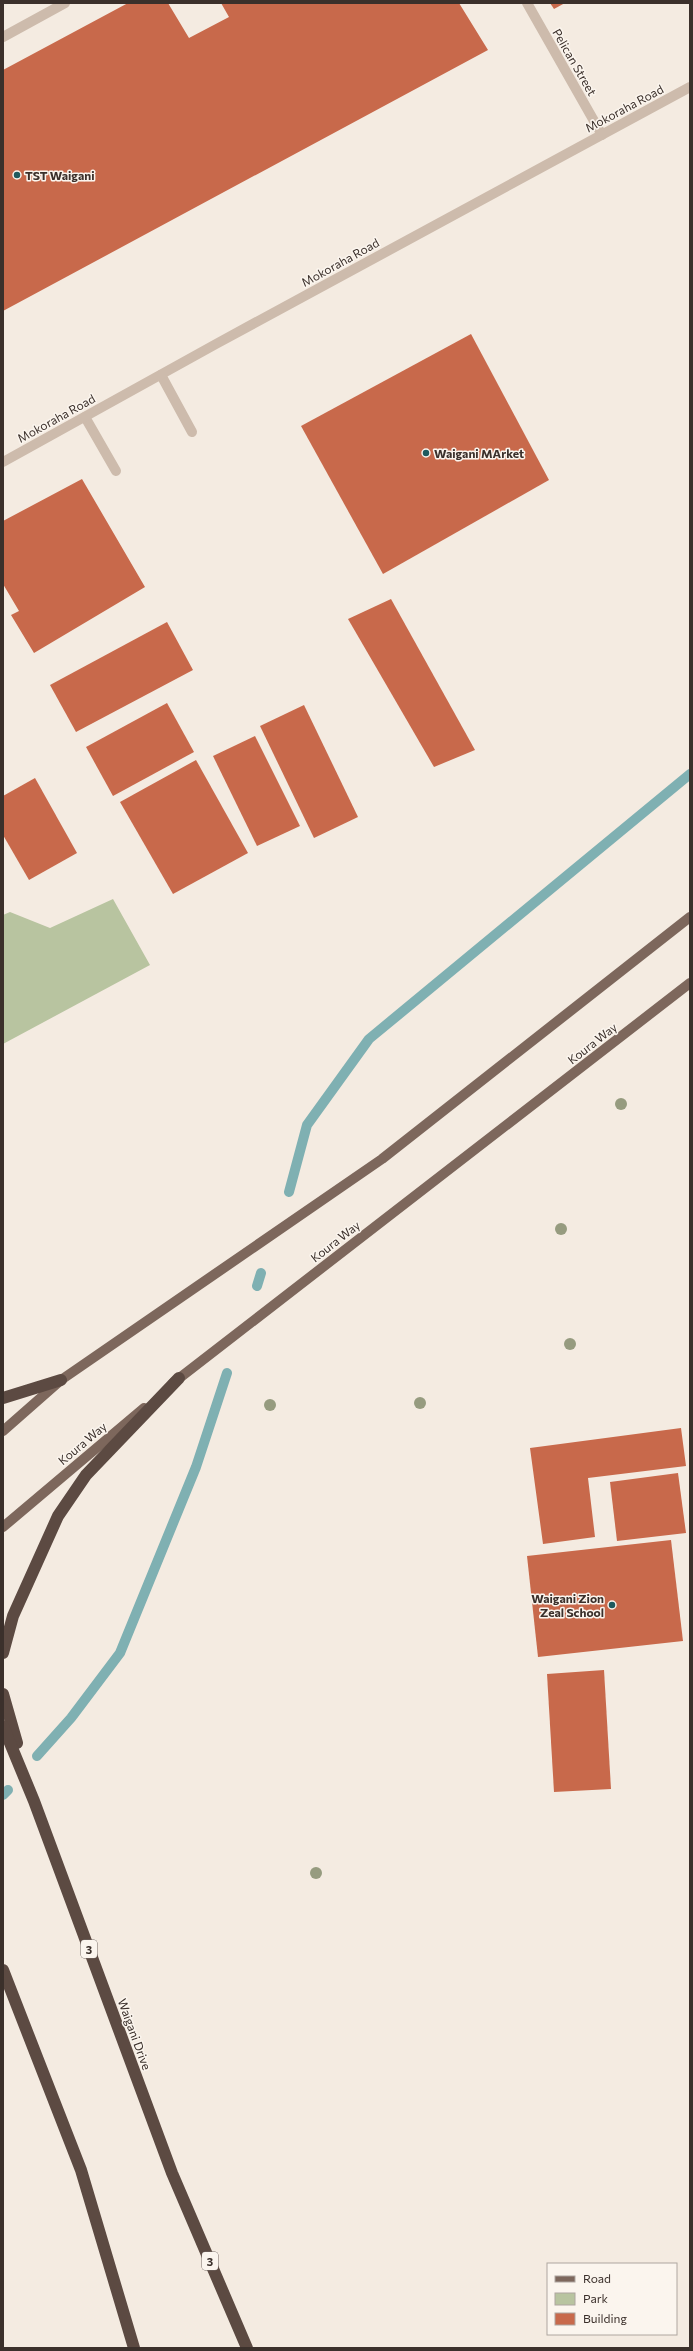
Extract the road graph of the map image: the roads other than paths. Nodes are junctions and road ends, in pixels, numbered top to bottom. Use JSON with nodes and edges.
{"nodes":[{"id":1,"x":65,"y":3,"type":"edge"},
{"id":2,"x":527,"y":3,"type":"edge"},
{"id":3,"x":3,"y":37,"type":"edge"},
{"id":4,"x":690,"y":87,"type":"edge"},
{"id":5,"x":602,"y":135,"type":"junction"},
{"id":6,"x":161,"y":375,"type":"junction"},
{"id":7,"x":85,"y":417,"type":"junction"},
{"id":8,"x":192,"y":432,"type":"dead end"},
{"id":9,"x":3,"y":462,"type":"edge"},
{"id":10,"x":116,"y":471,"type":"dead end"},
{"id":11,"x":690,"y":917,"type":"edge"},
{"id":12,"x":690,"y":983,"type":"edge"},
{"id":13,"x":179,"y":1378,"type":"junction"},
{"id":14,"x":61,"y":1380,"type":"junction"},
{"id":15,"x":3,"y":1398,"type":"edge"},
{"id":16,"x":3,"y":1432,"type":"edge"},
{"id":17,"x":3,"y":1527,"type":"edge"},
{"id":18,"x":3,"y":1653,"type":"edge"},
{"id":19,"x":3,"y":1694,"type":"edge"},
{"id":20,"x":3,"y":1726,"type":"edge"},
{"id":21,"x":34,"y":1801,"type":"junction"},
{"id":22,"x":3,"y":1970,"type":"edge"},
{"id":23,"x":134,"y":2348,"type":"edge"},
{"id":24,"x":247,"y":2348,"type":"edge"}],
"edges":[{"from":1,"to":3,"type":"street"},
{"from":2,"to":5,"type":"street","name":"Pelican Street"},
{"from":4,"to":5,"type":"street","name":"Mokoraha Road"},
{"from":5,"to":6,"type":"street","name":"Mokoraha Road"},
{"from":6,"to":7,"type":"street","name":"Mokoraha Road"},
{"from":6,"to":8,"type":"street"},
{"from":7,"to":9,"type":"street","name":"Mokoraha Road"},
{"from":7,"to":10,"type":"street"},
{"from":11,"to":14,"type":"main road"},
{"from":12,"to":13,"type":"main road","name":"Koura Way"},
{"from":13,"to":17,"type":"main road","name":"Koura Way"},
{"from":13,"to":18,"type":"highway"},
{"from":14,"to":15,"type":"highway"},
{"from":14,"to":16,"type":"main road"},
{"from":19,"to":21,"type":"highway"},
{"from":20,"to":21,"type":"highway","name":"Waigani Drive","number":"3"},
{"from":21,"to":24,"type":"highway","name":"Waigani Drive","number":"3"},
{"from":22,"to":23,"type":"highway"}]}
